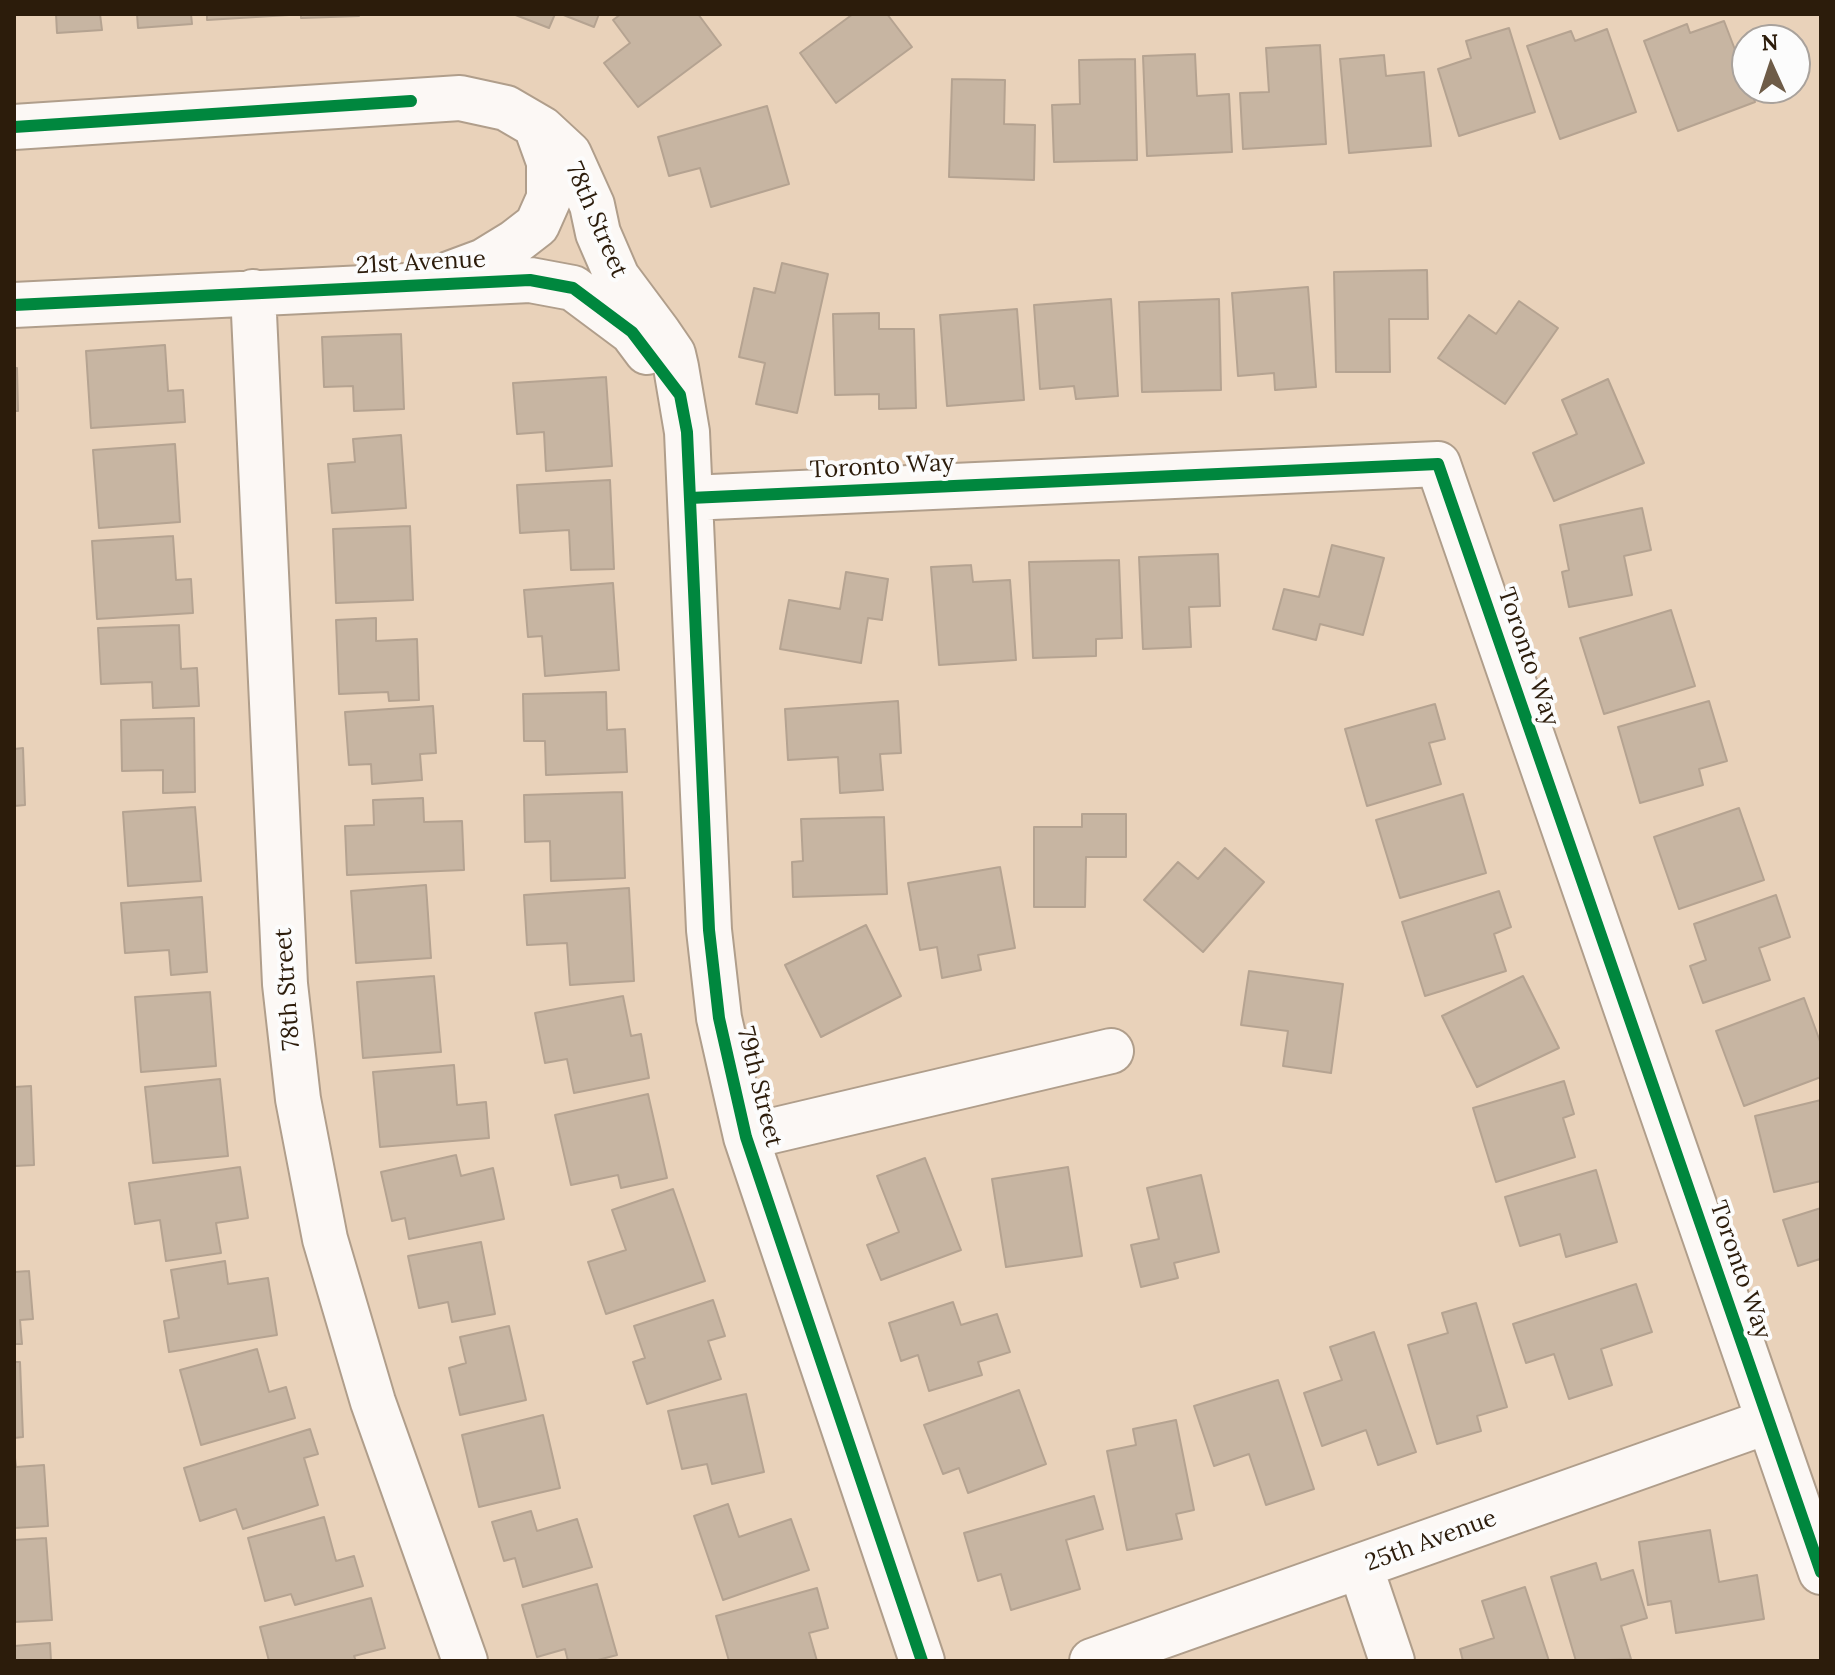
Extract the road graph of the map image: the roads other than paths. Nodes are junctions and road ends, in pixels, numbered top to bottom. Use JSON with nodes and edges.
{"nodes":[{"id":1,"x":536,"y":126,"type":"junction"},
{"id":2,"x":14,"y":127,"type":"edge"},
{"id":3,"x":421,"y":285,"type":"junction"},
{"id":4,"x":253,"y":292,"type":"junction"},
{"id":5,"x":14,"y":305,"type":"edge"},
{"id":6,"x":680,"y":395,"type":"junction"},
{"id":7,"x":690,"y":498,"type":"junction"},
{"id":8,"x":1111,"y":1051,"type":"dead end"},
{"id":9,"x":746,"y":1137,"type":"junction"},
{"id":10,"x":1769,"y":1421,"type":"junction"},
{"id":11,"x":1360,"y":1566,"type":"junction"},
{"id":12,"x":1821,"y":1572,"type":"edge"},
{"id":13,"x":465,"y":1661,"type":"edge"},
{"id":14,"x":922,"y":1661,"type":"edge"},
{"id":15,"x":1092,"y":1661,"type":"edge"},
{"id":16,"x":1392,"y":1661,"type":"edge"}],
"edges":[{"from":1,"to":2,"type":"street","name":"78th Street"},
{"from":1,"to":3,"type":"street"},
{"from":1,"to":6,"type":"street","name":"78th Street"},
{"from":3,"to":4,"type":"street","name":"21st Avenue"},
{"from":3,"to":6,"type":"street","name":"21st Avenue"},
{"from":4,"to":5,"type":"street","name":"21st Avenue"},
{"from":4,"to":13,"type":"street","name":"78th Street"},
{"from":6,"to":7,"type":"street","name":"21st Avenue"},
{"from":7,"to":9,"type":"street","name":"79th Street"},
{"from":7,"to":10,"type":"street","name":"Toronto Way"},
{"from":8,"to":9,"type":"street","name":"79th Street"},
{"from":9,"to":14,"type":"street","name":"79th Street"},
{"from":10,"to":11,"type":"street","name":"25th Avenue"},
{"from":10,"to":12,"type":"street","name":"Toronto Way"},
{"from":11,"to":15,"type":"street","name":"25th Avenue"},
{"from":11,"to":16,"type":"street"}]}
